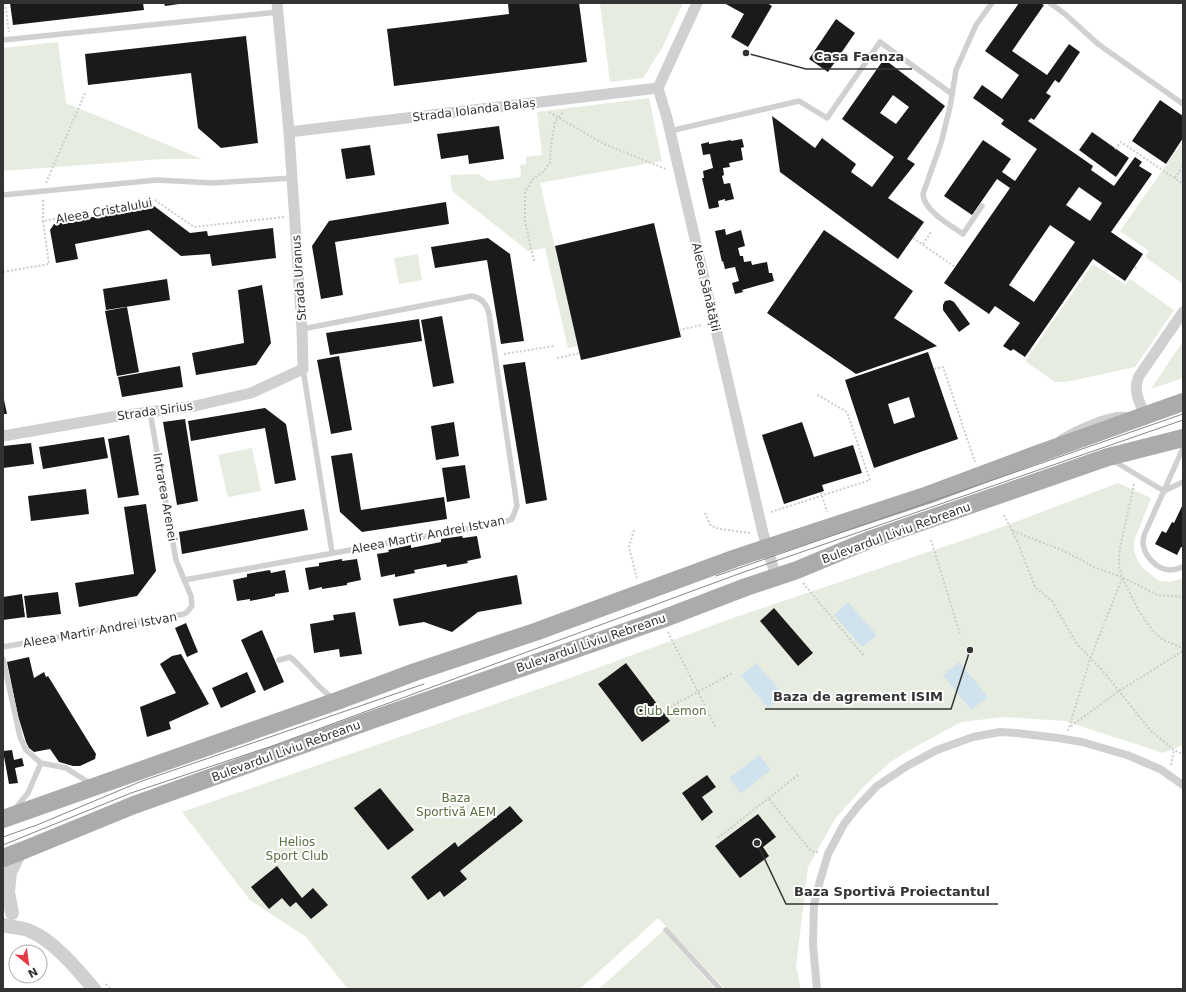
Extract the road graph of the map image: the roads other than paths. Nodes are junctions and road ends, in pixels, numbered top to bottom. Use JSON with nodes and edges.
{"nodes":[{"id":1,"x":697,"y":3,"type":"edge"},
{"id":2,"x":992,"y":3,"type":"edge"},
{"id":3,"x":1050,"y":3,"type":"edge"},
{"id":4,"x":278,"y":7,"type":"edge"},
{"id":5,"x":3,"y":40,"type":"edge"},
{"id":6,"x":658,"y":88,"type":"junction"},
{"id":7,"x":952,"y":94,"type":"junction"},
{"id":8,"x":1183,"y":104,"type":"edge"},
{"id":9,"x":670,"y":131,"type":"junction"},
{"id":10,"x":289,"y":132,"type":"junction"},
{"id":11,"x":292,"y":178,"type":"junction"},
{"id":12,"x":3,"y":195,"type":"edge"},
{"id":13,"x":982,"y":206,"type":"dead end"},
{"id":14,"x":1183,"y":312,"type":"edge"},
{"id":15,"x":302,"y":329,"type":"junction"},
{"id":16,"x":303,"y":369,"type":"junction"},
{"id":17,"x":1183,"y":402,"type":"edge"},
{"id":18,"x":150,"y":412,"type":"junction"},
{"id":19,"x":1145,"y":416,"type":"junction"},
{"id":20,"x":3,"y":436,"type":"edge"},
{"id":21,"x":1183,"y":438,"type":"edge"},
{"id":22,"x":1183,"y":448,"type":"edge"},
{"id":23,"x":1108,"y":457,"type":"junction"},
{"id":24,"x":1183,"y":482,"type":"edge"},
{"id":25,"x":1164,"y":491,"type":"junction"},
{"id":26,"x":767,"y":548,"type":"junction"},
{"id":27,"x":332,"y":552,"type":"junction"},
{"id":28,"x":1183,"y":567,"type":"edge"},
{"id":29,"x":776,"y":577,"type":"junction"},
{"id":30,"x":184,"y":580,"type":"junction"},
{"id":31,"x":3,"y":647,"type":"edge"},
{"id":32,"x":3,"y":659,"type":"edge"},
{"id":33,"x":279,"y":660,"type":"dead end"},
{"id":34,"x":337,"y":701,"type":"junction"},
{"id":35,"x":41,"y":763,"type":"junction"},
{"id":36,"x":1183,"y":785,"type":"edge"},
{"id":37,"x":95,"y":786,"type":"junction"},
{"id":38,"x":6,"y":818,"type":"edge"},
{"id":39,"x":20,"y":852,"type":"junction"},
{"id":40,"x":3,"y":858,"type":"edge"},
{"id":41,"x":7,"y":910,"type":"edge"},
{"id":42,"x":3,"y":925,"type":"edge"},
{"id":43,"x":666,"y":930,"type":"dead end"},
{"id":44,"x":30,"y":931,"type":"junction"},
{"id":45,"x":94,"y":989,"type":"edge"},
{"id":46,"x":720,"y":989,"type":"edge"},
{"id":47,"x":817,"y":989,"type":"edge"}],
"edges":[{"from":1,"to":6,"type":"street"},
{"from":2,"to":7,"type":"lane"},
{"from":3,"to":8,"type":"lane"},
{"from":4,"to":5,"type":"lane"},
{"from":4,"to":10,"type":"street","name":"Strada Uranus"},
{"from":6,"to":9,"type":"street","name":"Aleea Sănătății"},
{"from":6,"to":10,"type":"street","name":"Strada Iolanda Balaș"},
{"from":7,"to":9,"type":"lane"},
{"from":7,"to":13,"type":"lane"},
{"from":9,"to":26,"type":"street","name":"Aleea Sănătății"},
{"from":10,"to":11,"type":"street","name":"Strada Uranus"},
{"from":11,"to":12,"type":"lane","name":"Aleea Cristalului"},
{"from":11,"to":15,"type":"street","name":"Strada Uranus"},
{"from":14,"to":19,"type":"street"},
{"from":15,"to":16,"type":"street","name":"Strada Uranus"},
{"from":15,"to":27,"type":"lane","name":"Aleea Martir Andrei Istvan"},
{"from":16,"to":18,"type":"street","name":"Strada Sirius"},
{"from":16,"to":27,"type":"lane","name":"Strada Uranus"},
{"from":17,"to":19,"type":"main road","name":"Bulevardul Liviu Rebreanu"},
{"from":18,"to":20,"type":"street","name":"Strada Sirius"},
{"from":18,"to":30,"type":"lane","name":"Intrarea Arenei"},
{"from":19,"to":26,"type":"main road","name":"Bulevardul Liviu Rebreanu"},
{"from":21,"to":23,"type":"main road","name":"Bulevardul Liviu Rebreanu"},
{"from":22,"to":25,"type":"lane"},
{"from":23,"to":25,"type":"lane"},
{"from":23,"to":29,"type":"main road","name":"Bulevardul Liviu Rebreanu"},
{"from":24,"to":25,"type":"lane"},
{"from":25,"to":28,"type":"lane"},
{"from":26,"to":29,"type":"street","name":"Aleea Sănătății"},
{"from":26,"to":34,"type":"main road","name":"Bulevardul Liviu Rebreanu"},
{"from":27,"to":30,"type":"lane","name":"Aleea Martir Andrei Istvan"},
{"from":29,"to":39,"type":"main road","name":"Bulevardul Liviu Rebreanu"},
{"from":30,"to":31,"type":"lane","name":"Aleea Martir Andrei Istvan"},
{"from":32,"to":35,"type":"lane"},
{"from":33,"to":34,"type":"lane"},
{"from":34,"to":37,"type":"main road","name":"Bulevardul Liviu Rebreanu"},
{"from":35,"to":37,"type":"lane"},
{"from":35,"to":38,"type":"lane"},
{"from":36,"to":47,"type":"street"},
{"from":37,"to":38,"type":"main road","name":"Bulevardul Liviu Rebreanu"},
{"from":39,"to":40,"type":"main road","name":"Bulevardul Liviu Rebreanu"},
{"from":39,"to":41,"type":"street"},
{"from":41,"to":44,"type":"street"},
{"from":42,"to":44,"type":"street"},
{"from":43,"to":46,"type":"lane"},
{"from":44,"to":45,"type":"street"}]}
